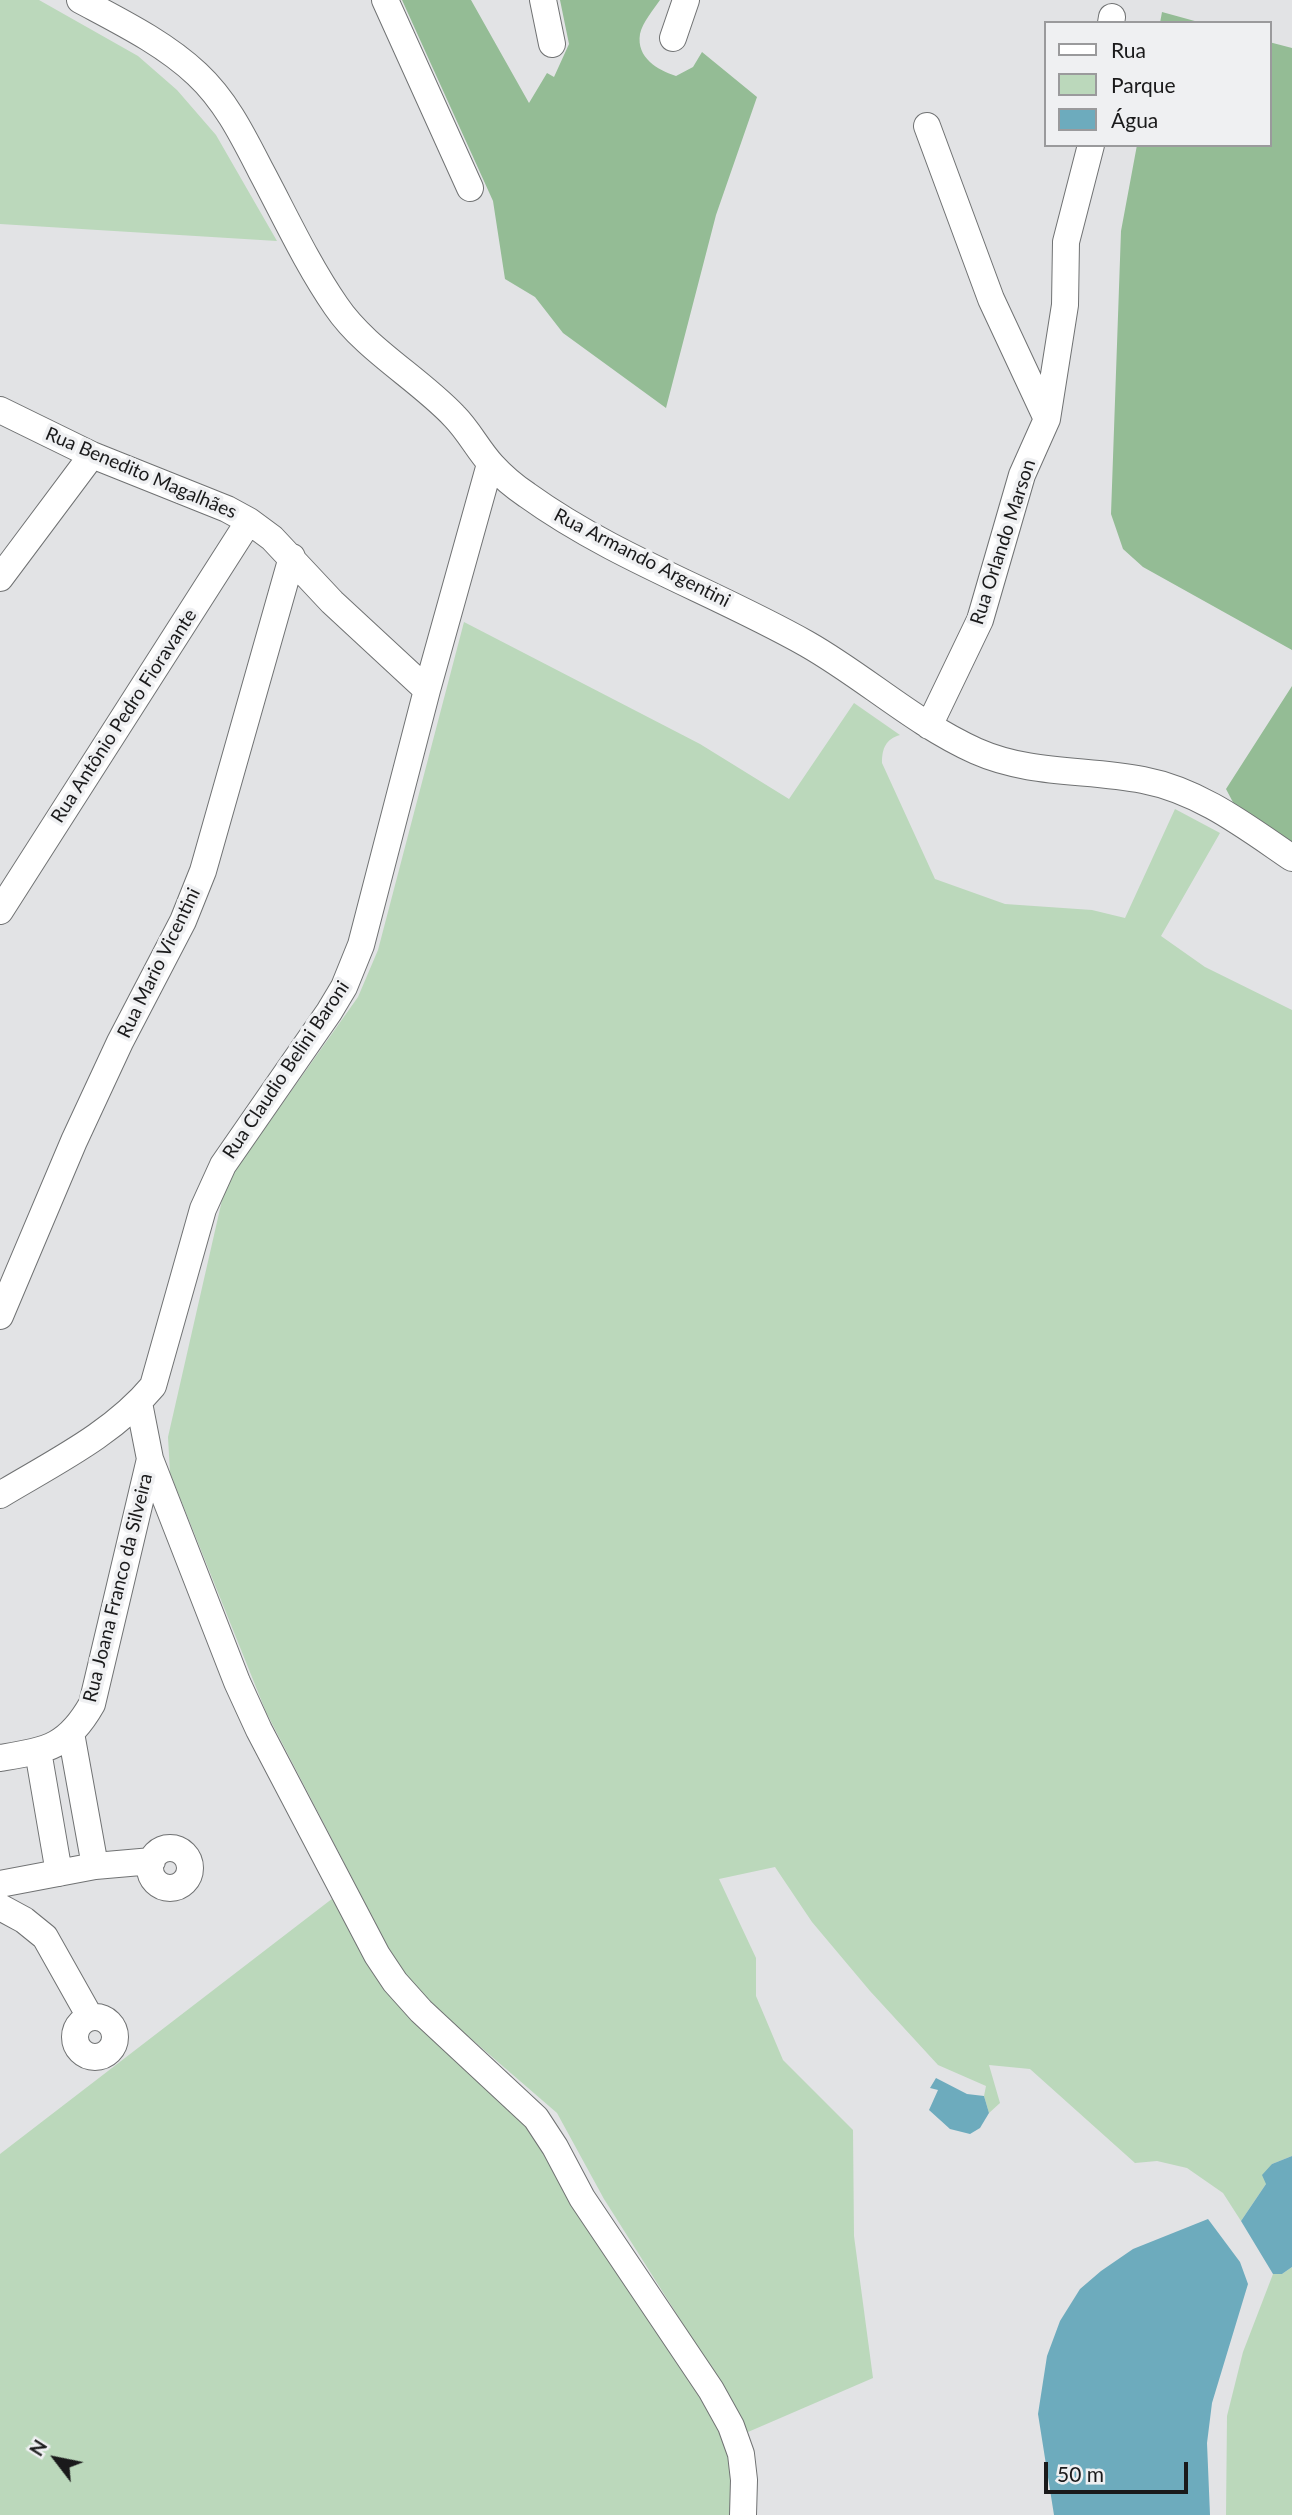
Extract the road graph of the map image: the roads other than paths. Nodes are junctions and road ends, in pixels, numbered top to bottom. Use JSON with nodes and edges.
{"nodes":[{"id":1,"x":80,"y":0,"type":"edge"},
{"id":2,"x":385,"y":0,"type":"edge"},
{"id":3,"x":543,"y":0,"type":"edge"},
{"id":4,"x":686,"y":0,"type":"edge"},
{"id":5,"x":673,"y":38,"type":"dead end"},
{"id":6,"x":552,"y":44,"type":"dead end"},
{"id":7,"x":927,"y":126,"type":"dead end"},
{"id":8,"x":1090,"y":147,"type":"edge"},
{"id":9,"x":470,"y":188,"type":"dead end"},
{"id":10,"x":0,"y":410,"type":"edge"},
{"id":11,"x":1047,"y":419,"type":"junction"},
{"id":12,"x":92,"y":455,"type":"junction"},
{"id":13,"x":491,"y":464,"type":"junction"},
{"id":14,"x":523,"y":493,"type":"junction"},
{"id":15,"x":476,"y":515,"type":"junction"},
{"id":16,"x":249,"y":521,"type":"junction"},
{"id":17,"x":292,"y":557,"type":"junction"},
{"id":18,"x":0,"y":578,"type":"edge"},
{"id":19,"x":427,"y":690,"type":"junction"},
{"id":20,"x":929,"y":726,"type":"junction"},
{"id":21,"x":1292,"y":858,"type":"edge"},
{"id":22,"x":0,"y":911,"type":"edge"},
{"id":23,"x":0,"y":1316,"type":"edge"},
{"id":24,"x":139,"y":1403,"type":"junction"},
{"id":25,"x":150,"y":1459,"type":"junction"},
{"id":26,"x":0,"y":1494,"type":"edge"},
{"id":27,"x":71,"y":1733,"type":"junction"},
{"id":28,"x":38,"y":1751,"type":"junction"},
{"id":29,"x":0,"y":1758,"type":"edge"},
{"id":30,"x":152,"y":1861,"type":"dead end"},
{"id":31,"x":94,"y":1866,"type":"junction"},
{"id":32,"x":51,"y":1875,"type":"junction"},
{"id":33,"x":0,"y":1884,"type":"edge"},
{"id":34,"x":0,"y":1907,"type":"edge"},
{"id":35,"x":45,"y":1937,"type":"junction"},
{"id":36,"x":90,"y":2017,"type":"dead end"},
{"id":37,"x":743,"y":2515,"type":"edge"}],
"edges":[{"from":1,"to":13,"type":"street","name":"Rua Armando Argentini"},
{"from":2,"to":9,"type":"street"},
{"from":3,"to":6,"type":"street"},
{"from":4,"to":5,"type":"street"},
{"from":7,"to":11,"type":"street"},
{"from":8,"to":11,"type":"street","name":"Rua Orlando Marson"},
{"from":10,"to":12,"type":"street","name":"Rua Benedito Magalhães"},
{"from":11,"to":20,"type":"street","name":"Rua Orlando Marson"},
{"from":12,"to":16,"type":"street","name":"Rua Benedito Magalhães"},
{"from":12,"to":18,"type":"street"},
{"from":13,"to":14,"type":"street","name":"Rua Armando Argentini"},
{"from":13,"to":15,"type":"street","name":"Rua Claudio Belini Baroni"},
{"from":14,"to":15,"type":"street"},
{"from":14,"to":20,"type":"street","name":"Rua Armando Argentini"},
{"from":15,"to":19,"type":"street","name":"Rua Claudio Belini Baroni"},
{"from":16,"to":17,"type":"street","name":"Rua Benedito Magalhães"},
{"from":16,"to":22,"type":"street","name":"Rua Antônio Pedro Fioravante"},
{"from":17,"to":19,"type":"street","name":"Rua Benedito Magalhães"},
{"from":17,"to":23,"type":"street","name":"Rua Mario Vicentini"},
{"from":19,"to":24,"type":"street","name":"Rua Claudio Belini Baroni"},
{"from":20,"to":21,"type":"street","name":"Rua Armando Argentini"},
{"from":24,"to":25,"type":"street","name":"Rua Joana Franco da Silveira"},
{"from":24,"to":26,"type":"street"},
{"from":25,"to":27,"type":"street","name":"Rua Joana Franco da Silveira"},
{"from":25,"to":37,"type":"street"},
{"from":27,"to":28,"type":"street","name":"Rua Joana Franco da Silveira"},
{"from":27,"to":31,"type":"street"},
{"from":28,"to":29,"type":"street","name":"Rua Joana Franco da Silveira"},
{"from":28,"to":32,"type":"street"},
{"from":30,"to":31,"type":"street"},
{"from":31,"to":32,"type":"street"},
{"from":32,"to":33,"type":"street"},
{"from":32,"to":35,"type":"street"},
{"from":34,"to":35,"type":"street"},
{"from":35,"to":36,"type":"street"}]}
